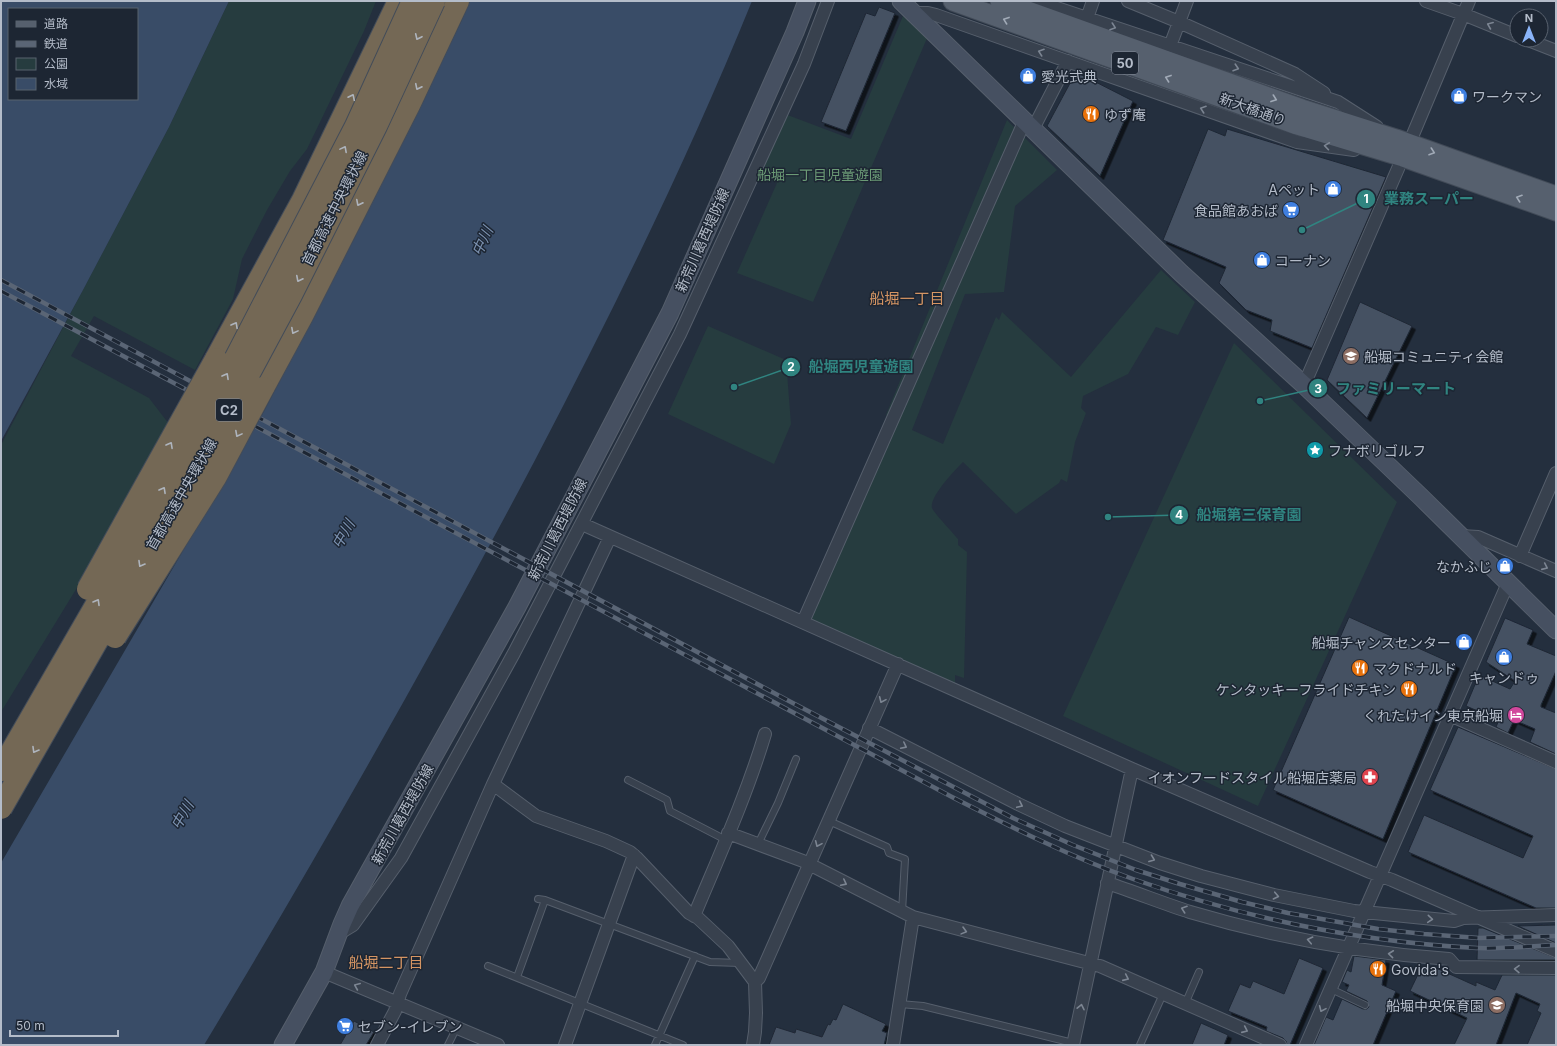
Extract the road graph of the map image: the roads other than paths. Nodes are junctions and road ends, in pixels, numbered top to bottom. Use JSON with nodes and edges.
{"nodes":[{"id":1,"x":399,"y":1,"type":"edge"},
{"id":2,"x":413,"y":1,"type":"edge"},
{"id":3,"x":434,"y":1,"type":"edge"},
{"id":4,"x":458,"y":1,"type":"edge"},
{"id":5,"x":807,"y":1,"type":"edge"},
{"id":6,"x":828,"y":1,"type":"edge"},
{"id":7,"x":901,"y":1,"type":"edge"},
{"id":8,"x":953,"y":1,"type":"edge"},
{"id":9,"x":1000,"y":1,"type":"edge"},
{"id":10,"x":1036,"y":1,"type":"edge"},
{"id":11,"x":1093,"y":1,"type":"edge"},
{"id":12,"x":1128,"y":1,"type":"edge"},
{"id":13,"x":1187,"y":1,"type":"edge"},
{"id":14,"x":1426,"y":1,"type":"edge"},
{"id":15,"x":1469,"y":1,"type":"edge"},
{"id":16,"x":914,"y":13,"type":"junction"},
{"id":17,"x":1463,"y":14,"type":"junction"},
{"id":18,"x":1087,"y":18,"type":"junction"},
{"id":19,"x":1179,"y":22,"type":"junction"},
{"id":20,"x":1509,"y":33,"type":"edge"},
{"id":21,"x":1170,"y":46,"type":"junction"},
{"id":22,"x":1068,"y":61,"type":"junction"},
{"id":23,"x":1338,"y":102,"type":"junction"},
{"id":24,"x":1299,"y":117,"type":"junction"},
{"id":25,"x":1029,"y":124,"type":"junction"},
{"id":26,"x":1400,"y":149,"type":"junction"},
{"id":27,"x":1556,"y":196,"type":"edge"},
{"id":28,"x":1556,"y":211,"type":"edge"},
{"id":29,"x":1304,"y":385,"type":"junction"},
{"id":30,"x":1556,"y":473,"type":"edge"},
{"id":31,"x":582,"y":524,"type":"junction"},
{"id":32,"x":1460,"y":536,"type":"junction"},
{"id":33,"x":610,"y":538,"type":"junction"},
{"id":34,"x":1520,"y":556,"type":"junction"},
{"id":35,"x":1556,"y":572,"type":"edge"},
{"id":36,"x":1508,"y":583,"type":"junction"},
{"id":37,"x":803,"y":622,"type":"junction"},
{"id":38,"x":1556,"y":630,"type":"edge"},
{"id":39,"x":898,"y":664,"type":"junction"},
{"id":40,"x":1450,"y":716,"type":"junction"},
{"id":41,"x":869,"y":728,"type":"junction"},
{"id":42,"x":46,"y":730,"type":"junction"},
{"id":43,"x":765,"y":734,"type":"dead end"},
{"id":44,"x":796,"y":759,"type":"dead end"},
{"id":45,"x":6,"y":761,"type":"edge"},
{"id":46,"x":1556,"y":762,"type":"edge"},
{"id":47,"x":1132,"y":769,"type":"junction"},
{"id":48,"x":628,"y":780,"type":"dead end"},
{"id":49,"x":493,"y":784,"type":"junction"},
{"id":50,"x":1,"y":808,"type":"edge"},
{"id":51,"x":829,"y":821,"type":"junction"},
{"id":52,"x":727,"y":837,"type":"junction"},
{"id":53,"x":758,"y":844,"type":"junction"},
{"id":54,"x":1115,"y":845,"type":"junction"},
{"id":55,"x":634,"y":855,"type":"junction"},
{"id":56,"x":809,"y":865,"type":"junction"},
{"id":57,"x":1380,"y":876,"type":"junction"},
{"id":58,"x":1107,"y":883,"type":"junction"},
{"id":59,"x":538,"y":899,"type":"dead end"},
{"id":60,"x":545,"y":900,"type":"junction"},
{"id":61,"x":902,"y":912,"type":"junction"},
{"id":62,"x":1364,"y":912,"type":"junction"},
{"id":63,"x":1556,"y":915,"type":"edge"},
{"id":64,"x":694,"y":916,"type":"junction"},
{"id":65,"x":913,"y":917,"type":"junction"},
{"id":66,"x":1478,"y":918,"type":"junction"},
{"id":67,"x":609,"y":924,"type":"junction"},
{"id":68,"x":338,"y":934,"type":"junction"},
{"id":69,"x":1349,"y":948,"type":"junction"},
{"id":70,"x":1556,"y":951,"type":"edge"},
{"id":71,"x":695,"y":956,"type":"junction"},
{"id":72,"x":740,"y":963,"type":"junction"},
{"id":73,"x":1090,"y":963,"type":"junction"},
{"id":74,"x":488,"y":966,"type":"dead end"},
{"id":75,"x":1556,"y":968,"type":"edge"},
{"id":76,"x":324,"y":972,"type":"junction"},
{"id":77,"x":1199,"y":972,"type":"dead end"},
{"id":78,"x":517,"y":977,"type":"junction"},
{"id":79,"x":755,"y":982,"type":"junction"},
{"id":80,"x":1331,"y":990,"type":"junction"},
{"id":81,"x":1163,"y":994,"type":"junction"},
{"id":82,"x":397,"y":1003,"type":"junction"},
{"id":83,"x":580,"y":1003,"type":"junction"},
{"id":84,"x":900,"y":1004,"type":"junction"},
{"id":85,"x":1185,"y":1004,"type":"junction"},
{"id":86,"x":1365,"y":1004,"type":"dead end"},
{"id":87,"x":457,"y":1027,"type":"junction"},
{"id":88,"x":660,"y":1035,"type":"junction"},
{"id":89,"x":680,"y":1044,"type":"edge"},
{"id":90,"x":1073,"y":1044,"type":"edge"},
{"id":91,"x":283,"y":1045,"type":"edge"},
{"id":92,"x":378,"y":1045,"type":"edge"},
{"id":93,"x":448,"y":1045,"type":"edge"},
{"id":94,"x":498,"y":1045,"type":"edge"},
{"id":95,"x":565,"y":1045,"type":"edge"},
{"id":96,"x":655,"y":1045,"type":"edge"},
{"id":97,"x":752,"y":1045,"type":"edge"},
{"id":98,"x":893,"y":1045,"type":"edge"},
{"id":99,"x":1140,"y":1045,"type":"edge"},
{"id":100,"x":1280,"y":1045,"type":"edge"},
{"id":101,"x":1306,"y":1045,"type":"edge"}],
"edges":[{"from":45,"to":1,"type":"highway","one_way":true,"bridge":true},
{"from":45,"to":2,"type":"highway","name":"首都高速中央環状線","number":"C2","one_way":true,"bridge":true},
{"from":3,"to":42,"type":"highway","name":"首都高速中央環状線","number":"C2","one_way":true,"bridge":true},
{"from":4,"to":42,"type":"highway","one_way":true,"bridge":true},
{"from":5,"to":68,"type":"main road","name":"新荒川葛西堤防線"},
{"from":6,"to":31,"type":"street"},
{"from":7,"to":16,"type":"main road"},
{"from":24,"to":8,"type":"main road","name":"新大橋通り","number":"50","one_way":true},
{"from":9,"to":24,"type":"main road","name":"新大橋通り","number":"50","one_way":true},
{"from":10,"to":18,"type":"street"},
{"from":11,"to":18,"type":"street"},
{"from":12,"to":19,"type":"street"},
{"from":13,"to":19,"type":"street"},
{"from":14,"to":17,"type":"street"},
{"from":15,"to":17,"type":"street"},
{"from":22,"to":16,"type":"street","one_way":true},
{"from":16,"to":25,"type":"main road"},
{"from":20,"to":17,"type":"street","one_way":true},
{"from":17,"to":26,"type":"street"},
{"from":18,"to":21,"type":"street","one_way":true},
{"from":19,"to":21,"type":"street"},
{"from":19,"to":23,"type":"street"},
{"from":21,"to":23,"type":"street","one_way":true},
{"from":22,"to":25,"type":"street"},
{"from":26,"to":22,"type":"street","one_way":true},
{"from":23,"to":26,"type":"street"},
{"from":24,"to":26,"type":"main road","name":"新大橋通り","number":"50"},
{"from":25,"to":29,"type":"main road"},
{"from":25,"to":37,"type":"street"},
{"from":26,"to":27,"type":"main road","name":"新大橋通り","number":"50","one_way":true},
{"from":28,"to":26,"type":"main road","name":"新大橋通り","number":"50","one_way":true},
{"from":26,"to":29,"type":"street"},
{"from":29,"to":32,"type":"main road"},
{"from":30,"to":34,"type":"street"},
{"from":31,"to":33,"type":"street"},
{"from":31,"to":68,"type":"street"},
{"from":32,"to":34,"type":"street"},
{"from":32,"to":36,"type":"main road"},
{"from":33,"to":37,"type":"street"},
{"from":33,"to":49,"type":"street"},
{"from":34,"to":35,"type":"street","one_way":true},
{"from":36,"to":38,"type":"main road"},
{"from":36,"to":40,"type":"street"},
{"from":37,"to":39,"type":"street"},
{"from":39,"to":41,"type":"street","one_way":true},
{"from":39,"to":47,"type":"street"},
{"from":40,"to":46,"type":"street"},
{"from":40,"to":57,"type":"street"},
{"from":41,"to":51,"type":"street"},
{"from":41,"to":54,"type":"street","one_way":true},
{"from":42,"to":50,"type":"highway","name":"首都高速中央環状線","number":"C2","one_way":true,"bridge":true},
{"from":43,"to":52,"type":"street"},
{"from":44,"to":53,"type":"lane"},
{"from":47,"to":54,"type":"street"},
{"from":47,"to":57,"type":"street"},
{"from":48,"to":52,"type":"lane"},
{"from":49,"to":55,"type":"street"},
{"from":49,"to":82,"type":"street"},
{"from":51,"to":56,"type":"street","one_way":true},
{"from":51,"to":61,"type":"lane"},
{"from":52,"to":53,"type":"street"},
{"from":52,"to":64,"type":"street"},
{"from":53,"to":56,"type":"street"},
{"from":54,"to":58,"type":"street"},
{"from":54,"to":62,"type":"street","one_way":true},
{"from":55,"to":64,"type":"street"},
{"from":55,"to":67,"type":"street"},
{"from":56,"to":61,"type":"street","one_way":true},
{"from":56,"to":79,"type":"street"},
{"from":57,"to":62,"type":"street"},
{"from":57,"to":66,"type":"street"},
{"from":69,"to":58,"type":"street","one_way":true},
{"from":58,"to":73,"type":"street"},
{"from":59,"to":60,"type":"lane"},
{"from":60,"to":67,"type":"lane"},
{"from":60,"to":78,"type":"lane"},
{"from":61,"to":65,"type":"street"},
{"from":62,"to":66,"type":"street","one_way":true},
{"from":62,"to":69,"type":"street"},
{"from":63,"to":66,"type":"street"},
{"from":64,"to":72,"type":"street"},
{"from":65,"to":73,"type":"street","one_way":true},
{"from":65,"to":84,"type":"street"},
{"from":66,"to":70,"type":"street"},
{"from":67,"to":71,"type":"lane"},
{"from":67,"to":83,"type":"street"},
{"from":68,"to":76,"type":"main road","name":"新荒川葛西堤防線"},
{"from":75,"to":69,"type":"street","one_way":true},
{"from":69,"to":80,"type":"street"},
{"from":71,"to":72,"type":"lane"},
{"from":71,"to":88,"type":"lane"},
{"from":72,"to":79,"type":"street"},
{"from":73,"to":81,"type":"street","one_way":true},
{"from":90,"to":73,"type":"street","one_way":true},
{"from":74,"to":78,"type":"lane"},
{"from":82,"to":76,"type":"street","one_way":true},
{"from":76,"to":91,"type":"main road","name":"新荒川葛西堤防線"},
{"from":77,"to":85,"type":"lane"},
{"from":78,"to":83,"type":"lane"},
{"from":79,"to":97,"type":"street"},
{"from":80,"to":86,"type":"lane"},
{"from":80,"to":101,"type":"street","one_way":true},
{"from":81,"to":85,"type":"street"},
{"from":81,"to":99,"type":"lane"},
{"from":82,"to":87,"type":"street"},
{"from":82,"to":92,"type":"street"},
{"from":83,"to":88,"type":"lane"},
{"from":83,"to":95,"type":"street"},
{"from":84,"to":90,"type":"lane"},
{"from":84,"to":98,"type":"street"},
{"from":85,"to":100,"type":"street","one_way":true},
{"from":87,"to":93,"type":"lane"},
{"from":87,"to":94,"type":"street"},
{"from":88,"to":89,"type":"lane"},
{"from":88,"to":96,"type":"lane"}]}
